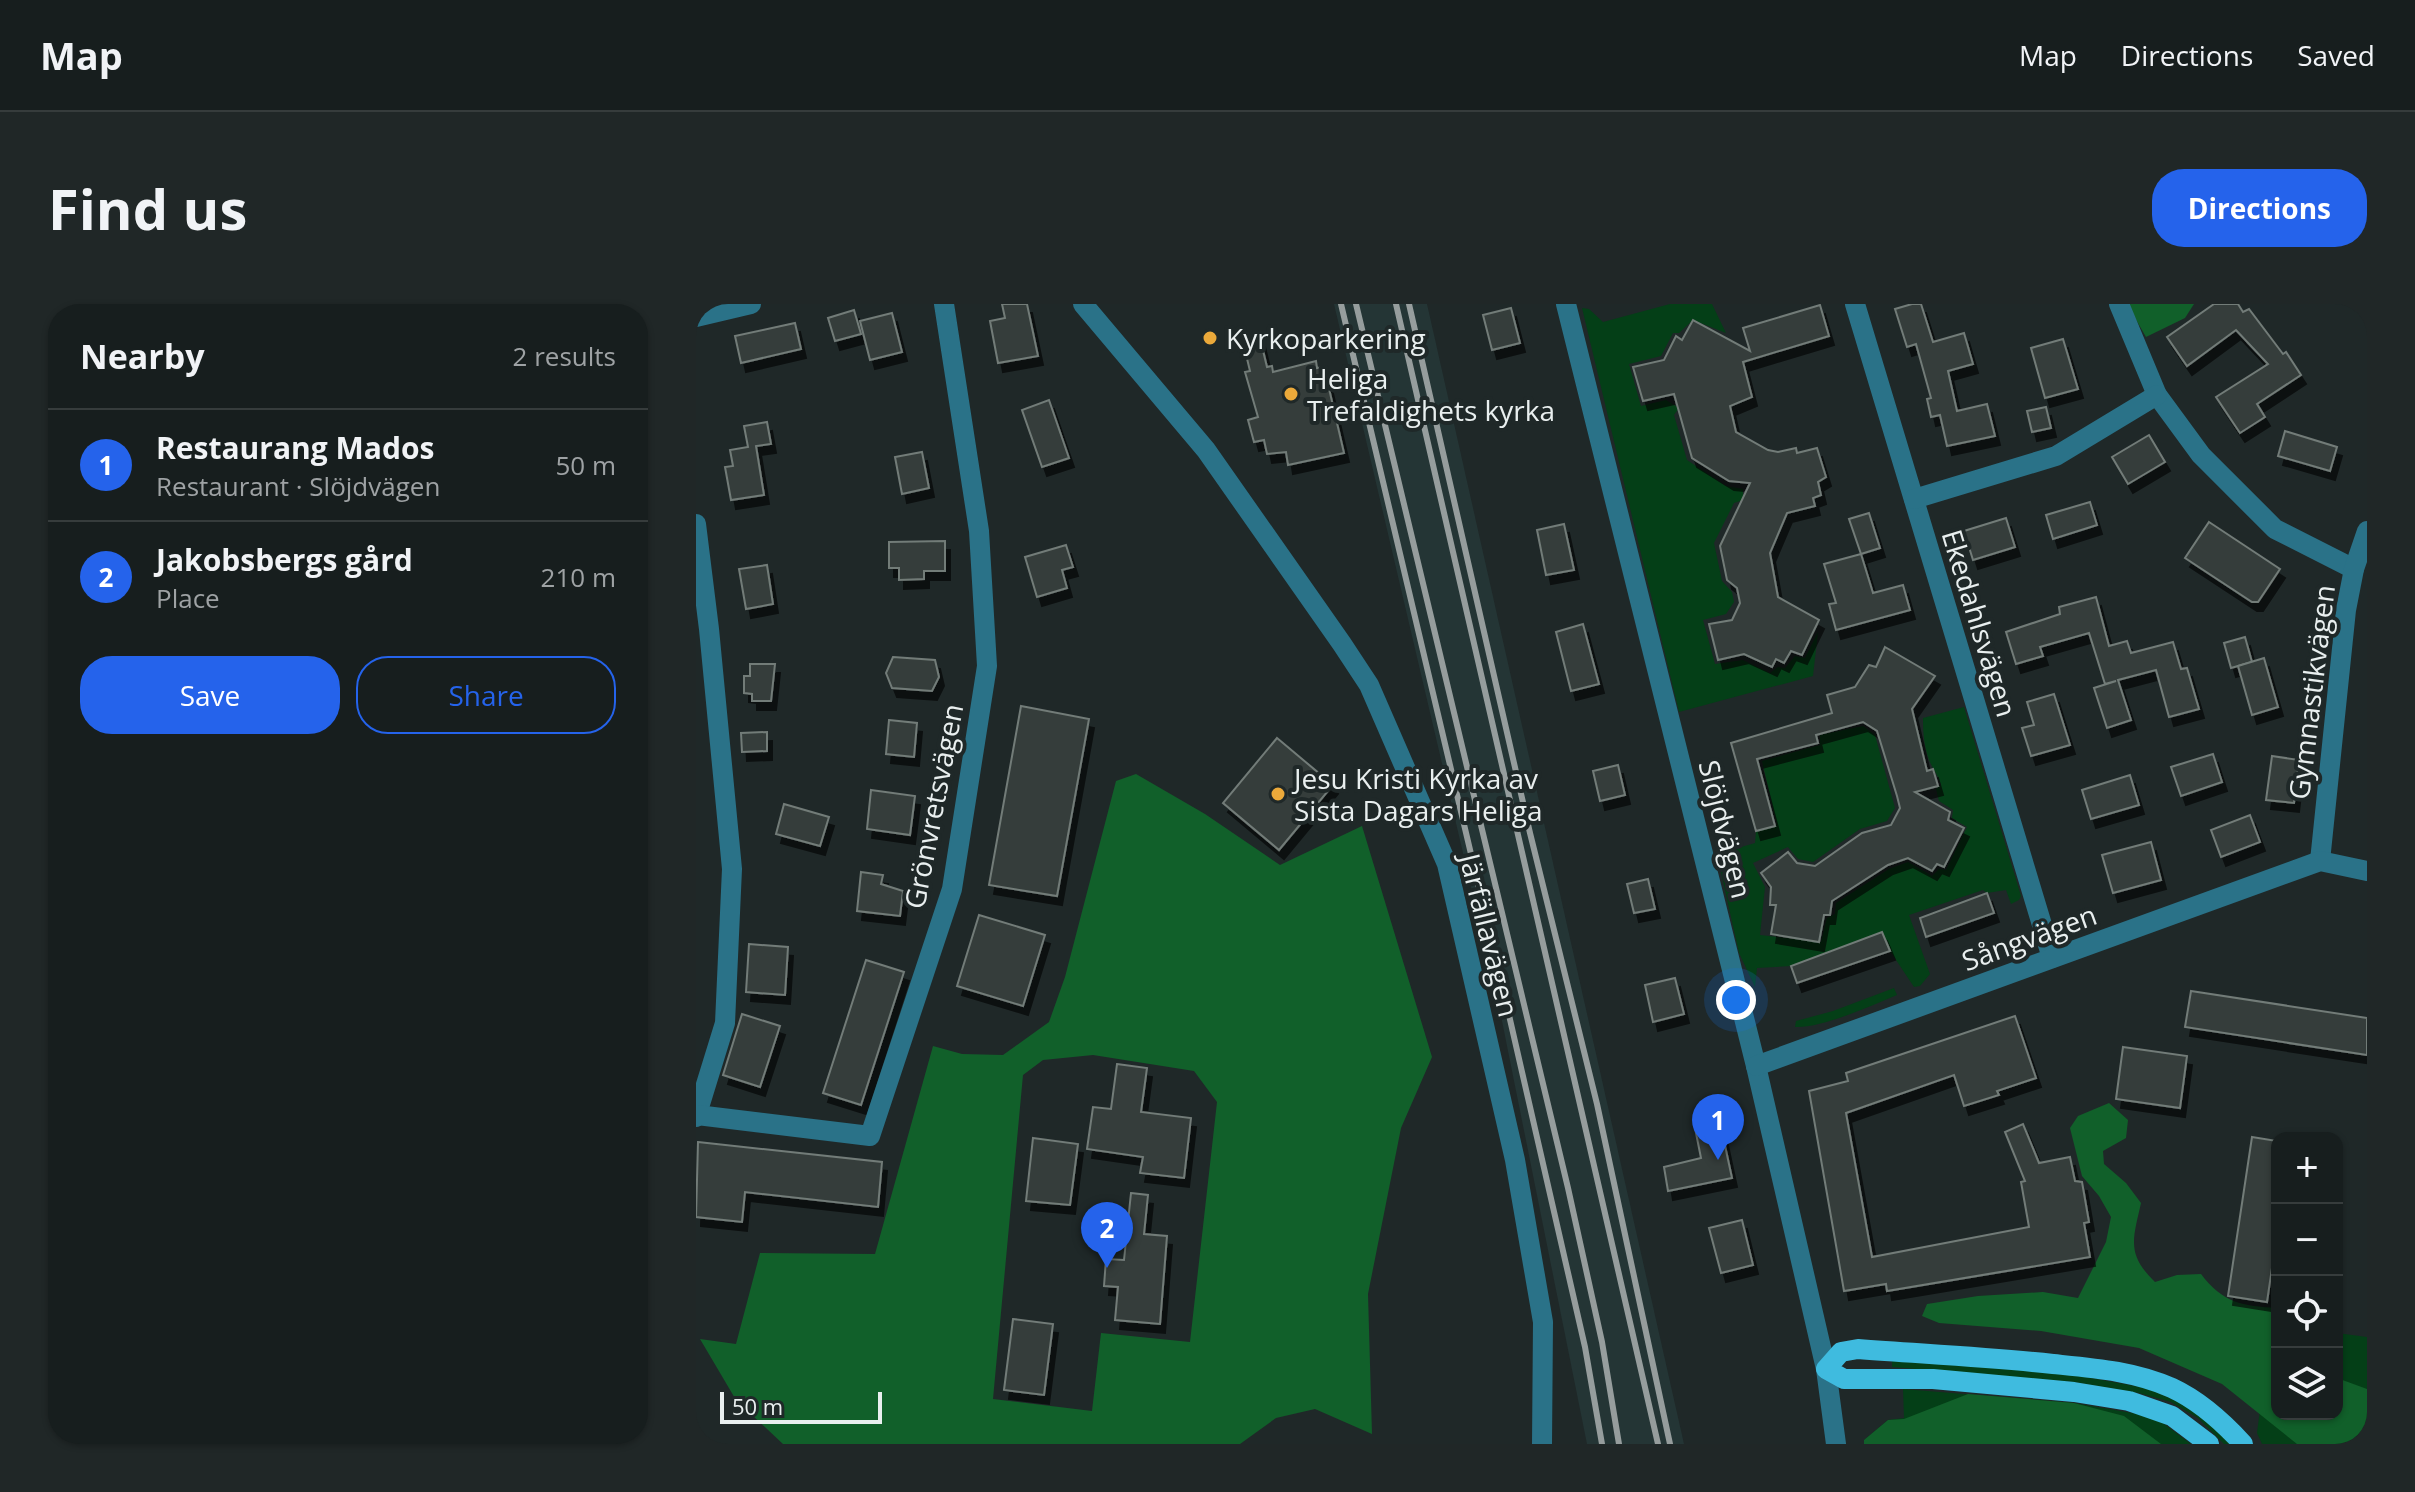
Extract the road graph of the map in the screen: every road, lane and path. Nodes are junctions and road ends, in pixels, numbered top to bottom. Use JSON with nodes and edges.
{"nodes":[{"id":1,"x":751,"y":304,"type":"edge"},
{"id":2,"x":944,"y":304,"type":"edge"},
{"id":3,"x":1083,"y":304,"type":"edge"},
{"id":4,"x":1566,"y":304,"type":"edge"},
{"id":5,"x":1855,"y":304,"type":"edge"},
{"id":6,"x":2119,"y":304,"type":"edge"},
{"id":7,"x":696,"y":317,"type":"edge"},
{"id":8,"x":2157,"y":395,"type":"junction"},
{"id":9,"x":1914,"y":499,"type":"junction"},
{"id":10,"x":696,"y":524,"type":"edge"},
{"id":11,"x":2367,"y":531,"type":"edge"},
{"id":12,"x":2354,"y":569,"type":"junction"},
{"id":13,"x":2320,"y":861,"type":"junction"},
{"id":14,"x":2367,"y":871,"type":"edge"},
{"id":15,"x":2052,"y":958,"type":"junction"},
{"id":16,"x":1756,"y":1066,"type":"junction"},
{"id":17,"x":696,"y":1116,"type":"edge"},
{"id":18,"x":1826,"y":1369,"type":"junction"},
{"id":19,"x":1542,"y":1444,"type":"edge"},
{"id":20,"x":1836,"y":1444,"type":"edge"},
{"id":21,"x":2209,"y":1444,"type":"edge"},
{"id":22,"x":2243,"y":1444,"type":"edge"}],
"edges":[{"from":1,"to":7,"type":"street"},
{"from":2,"to":17,"type":"street","name":"Grönvretsvägen"},
{"from":3,"to":19,"type":"street","name":"Järfällavägen"},
{"from":4,"to":16,"type":"street","name":"Slöjdvägen"},
{"from":5,"to":9,"type":"street","name":"Ekedahlsvägen"},
{"from":6,"to":8,"type":"street"},
{"from":8,"to":9,"type":"street"},
{"from":8,"to":12,"type":"street"},
{"from":9,"to":15,"type":"street","name":"Ekedahlsvägen"},
{"from":10,"to":17,"type":"street"},
{"from":11,"to":12,"type":"street","name":"Gymnastikvägen"},
{"from":12,"to":13,"type":"street","name":"Gymnastikvägen"},
{"from":13,"to":14,"type":"street"},
{"from":13,"to":15,"type":"street","name":"Sångvägen"},
{"from":15,"to":16,"type":"street","name":"Sångvägen"},
{"from":16,"to":18,"type":"street","name":"Slöjdvägen"},
{"from":18,"to":20,"type":"street","name":"Slöjdvägen"},
{"from":18,"to":21,"type":"main road"},
{"from":18,"to":22,"type":"main road"}]}
